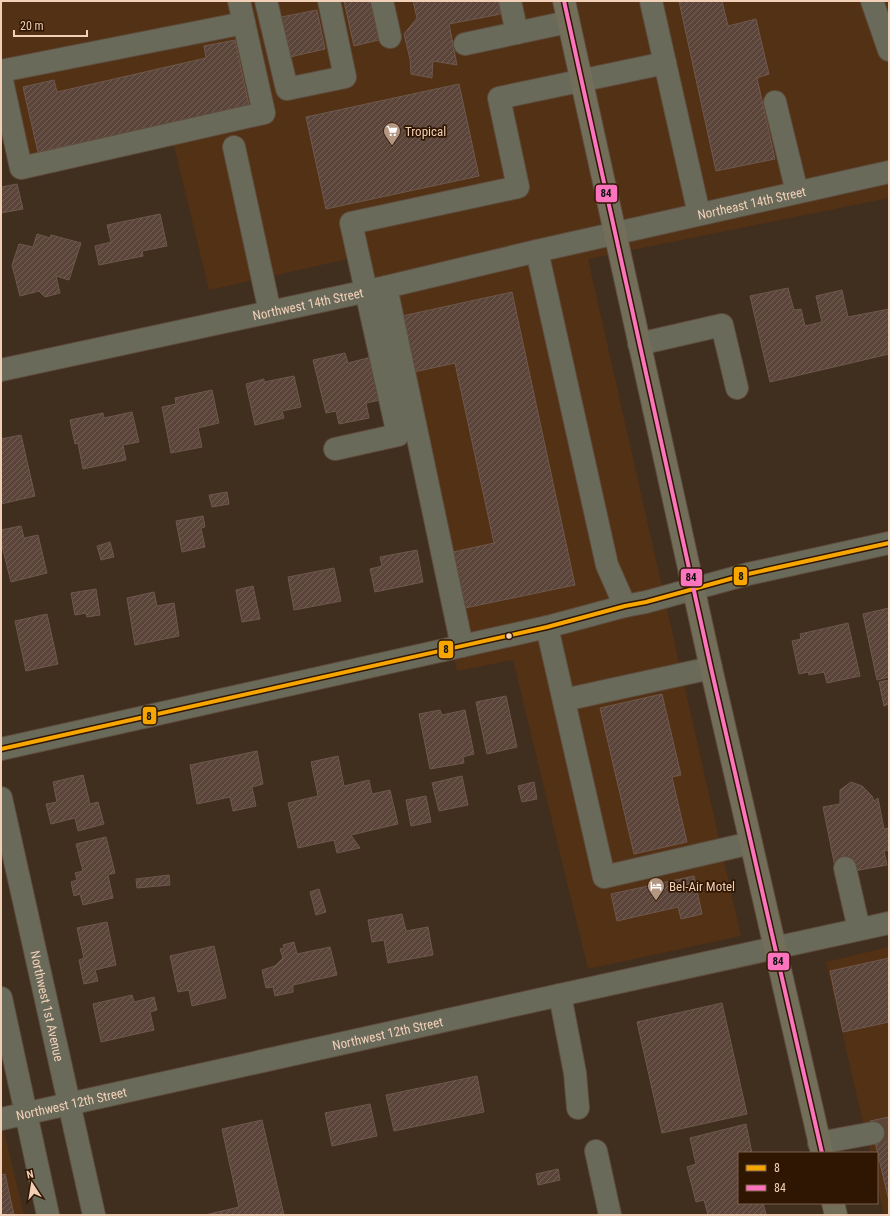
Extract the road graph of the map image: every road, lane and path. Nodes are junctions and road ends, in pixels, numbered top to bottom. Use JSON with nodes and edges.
{"nodes":[{"id":1,"x":239,"y":1,"type":"edge"},
{"id":2,"x":266,"y":1,"type":"edge"},
{"id":3,"x":329,"y":1,"type":"edge"},
{"id":4,"x":382,"y":1,"type":"edge"},
{"id":5,"x":510,"y":1,"type":"edge"},
{"id":6,"x":564,"y":1,"type":"edge"},
{"id":7,"x":651,"y":1,"type":"edge"},
{"id":8,"x":872,"y":1,"type":"edge"},
{"id":9,"x":568,"y":22,"type":"junction"},
{"id":10,"x":244,"y":23,"type":"junction"},
{"id":11,"x":517,"y":33,"type":"junction"},
{"id":12,"x":390,"y":37,"type":"dead end"},
{"id":13,"x":465,"y":44,"type":"dead end"},
{"id":14,"x":889,"y":50,"type":"edge"},
{"id":15,"x":665,"y":63,"type":"junction"},
{"id":16,"x":1,"y":72,"type":"edge"},
{"id":17,"x":1,"y":76,"type":"edge"},
{"id":18,"x":581,"y":81,"type":"junction"},
{"id":19,"x":775,"y":102,"type":"dead end"},
{"id":20,"x":234,"y":147,"type":"dead end"},
{"id":21,"x":889,"y":172,"type":"edge"},
{"id":22,"x":797,"y":192,"type":"junction"},
{"id":23,"x":699,"y":214,"type":"junction"},
{"id":24,"x":615,"y":234,"type":"junction"},
{"id":25,"x":537,"y":251,"type":"junction"},
{"id":26,"x":376,"y":289,"type":"junction"},
{"id":27,"x":270,"y":312,"type":"junction"},
{"id":28,"x":639,"y":344,"type":"junction"},
{"id":29,"x":1,"y":370,"type":"edge"},
{"id":30,"x":737,"y":388,"type":"dead end"},
{"id":31,"x":335,"y":449,"type":"dead end"},
{"id":32,"x":889,"y":543,"type":"edge"},
{"id":33,"x":694,"y":589,"type":"junction"},
{"id":34,"x":625,"y":606,"type":"junction"},
{"id":35,"x":547,"y":627,"type":"junction"},
{"id":36,"x":462,"y":646,"type":"junction"},
{"id":37,"x":711,"y":668,"type":"junction"},
{"id":38,"x":564,"y":700,"type":"junction"},
{"id":39,"x":1,"y":749,"type":"edge"},
{"id":40,"x":1,"y":798,"type":"edge"},
{"id":41,"x":751,"y":843,"type":"junction"},
{"id":42,"x":845,"y":868,"type":"dead end"},
{"id":43,"x":889,"y":923,"type":"edge"},
{"id":44,"x":859,"y":929,"type":"junction"},
{"id":45,"x":775,"y":948,"type":"junction"},
{"id":46,"x":560,"y":995,"type":"junction"},
{"id":47,"x":1,"y":998,"type":"edge"},
{"id":48,"x":69,"y":1104,"type":"junction"},
{"id":49,"x":578,"y":1108,"type":"dead end"},
{"id":50,"x":26,"y":1114,"type":"junction"},
{"id":51,"x":1,"y":1119,"type":"edge"},
{"id":52,"x":873,"y":1133,"type":"tunnel mouth"},
{"id":53,"x":820,"y":1148,"type":"edge"},
{"id":54,"x":596,"y":1151,"type":"dead end"},
{"id":55,"x":833,"y":1204,"type":"edge"},
{"id":56,"x":48,"y":1215,"type":"edge"},
{"id":57,"x":94,"y":1215,"type":"edge"},
{"id":58,"x":610,"y":1215,"type":"edge"},
{"id":59,"x":836,"y":1215,"type":"edge"}],
"edges":[{"from":1,"to":10,"type":"street"},
{"from":2,"to":3,"type":"street"},
{"from":4,"to":12,"type":"street"},
{"from":5,"to":11,"type":"street"},
{"from":6,"to":9,"type":"highway"},
{"from":7,"to":15,"type":"street"},
{"from":8,"to":14,"type":"street"},
{"from":9,"to":11,"type":"street"},
{"from":9,"to":18,"type":"highway"},
{"from":10,"to":16,"type":"street"},
{"from":10,"to":17,"type":"street"},
{"from":11,"to":13,"type":"street"},
{"from":15,"to":18,"type":"street"},
{"from":15,"to":23,"type":"street"},
{"from":18,"to":24,"type":"highway"},
{"from":18,"to":26,"type":"street"},
{"from":19,"to":22,"type":"street"},
{"from":20,"to":27,"type":"street"},
{"from":21,"to":22,"type":"street","name":"Northeast 14th Street"},
{"from":22,"to":23,"type":"street","name":"Northeast 14th Street"},
{"from":23,"to":24,"type":"street","name":"Northeast 14th Street"},
{"from":24,"to":25,"type":"street","name":"Northwest 14th Street"},
{"from":24,"to":28,"type":"highway"},
{"from":25,"to":26,"type":"street","name":"Northwest 14th Street"},
{"from":25,"to":34,"type":"street"},
{"from":26,"to":27,"type":"street","name":"Northwest 14th Street"},
{"from":26,"to":31,"type":"street"},
{"from":26,"to":36,"type":"street"},
{"from":27,"to":29,"type":"street","name":"Northwest 14th Street"},
{"from":28,"to":30,"type":"street"},
{"from":28,"to":33,"type":"highway"},
{"from":32,"to":33,"type":"street"},
{"from":33,"to":34,"type":"street"},
{"from":33,"to":37,"type":"highway"},
{"from":34,"to":35,"type":"street"},
{"from":35,"to":36,"type":"street"},
{"from":35,"to":38,"type":"street"},
{"from":36,"to":39,"type":"street"},
{"from":37,"to":38,"type":"street"},
{"from":37,"to":41,"type":"highway"},
{"from":38,"to":41,"type":"street"},
{"from":40,"to":48,"type":"street","name":"Northwest 1st Avenue"},
{"from":41,"to":45,"type":"highway"},
{"from":42,"to":44,"type":"street"},
{"from":43,"to":44,"type":"street","name":"Northwest 12th Street"},
{"from":44,"to":45,"type":"street","name":"Northwest 12th Street"},
{"from":45,"to":46,"type":"street","name":"Northwest 12th Street"},
{"from":45,"to":53,"type":"highway"},
{"from":46,"to":48,"type":"street","name":"Northwest 12th Street"},
{"from":46,"to":49,"type":"street"},
{"from":47,"to":50,"type":"street"},
{"from":48,"to":50,"type":"street","name":"Northwest 12th Street"},
{"from":48,"to":57,"type":"street","name":"Northwest 1st Avenue"},
{"from":50,"to":51,"type":"street","name":"Northwest 12th Street"},
{"from":50,"to":56,"type":"street"},
{"from":52,"to":53,"type":"street"},
{"from":54,"to":58,"type":"street"},
{"from":55,"to":59,"type":"highway"}]}
